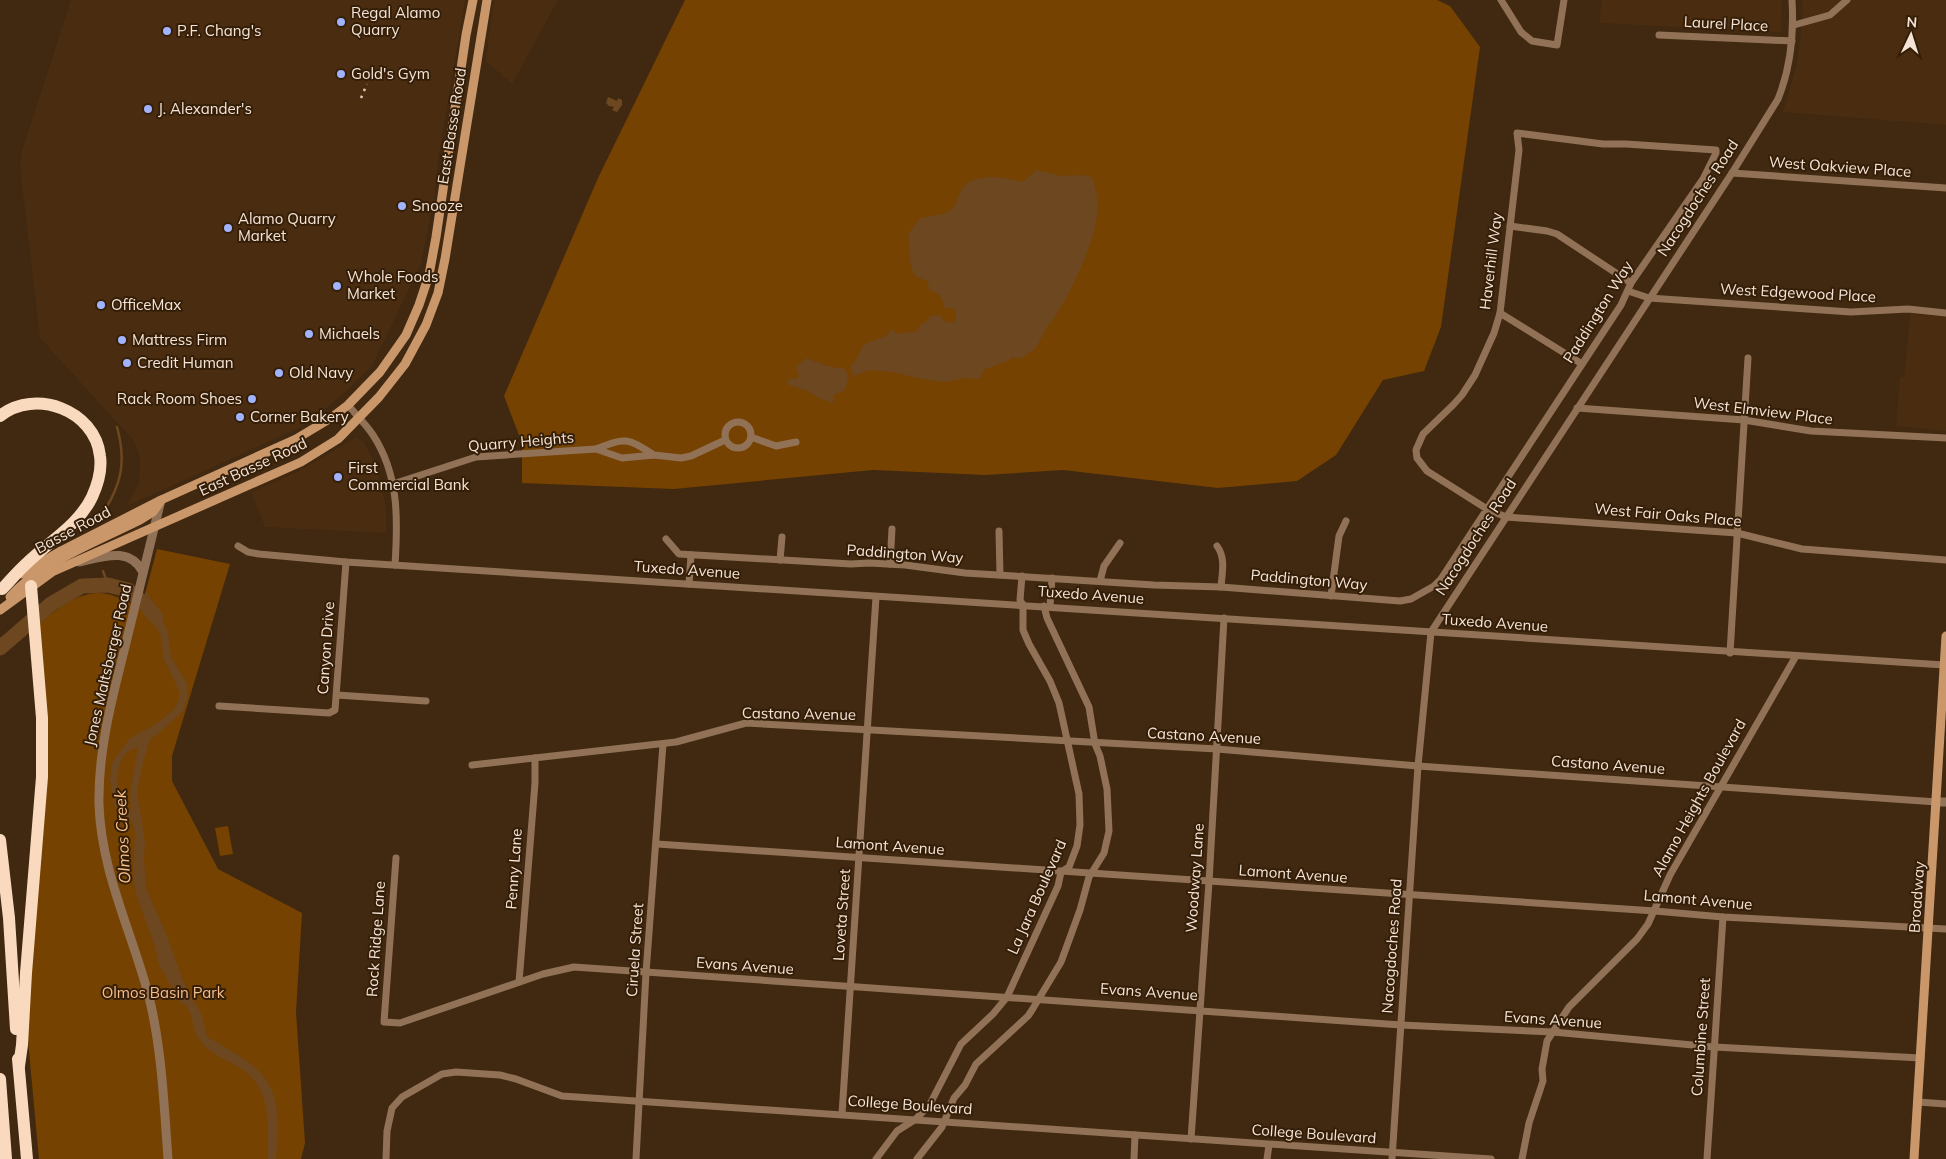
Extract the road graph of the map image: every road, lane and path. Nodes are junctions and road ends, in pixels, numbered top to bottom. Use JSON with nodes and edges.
{"nodes":[{"id":1,"x":473,"y":0,"type":"edge"},
{"id":2,"x":487,"y":0,"type":"edge"},
{"id":3,"x":1501,"y":0,"type":"edge"},
{"id":4,"x":1564,"y":0,"type":"edge"},
{"id":5,"x":1792,"y":0,"type":"edge"},
{"id":6,"x":1847,"y":0,"type":"edge"},
{"id":7,"x":1794,"y":25,"type":"junction"},
{"id":8,"x":1658,"y":35,"type":"dead end"},
{"id":9,"x":1792,"y":41,"type":"junction"},
{"id":10,"x":1716,"y":150,"type":"joint"},
{"id":11,"x":1732,"y":173,"type":"junction"},
{"id":12,"x":1946,"y":188,"type":"edge"},
{"id":13,"x":1510,"y":226,"type":"junction"},
{"id":14,"x":435,"y":244,"type":"junction"},
{"id":15,"x":448,"y":246,"type":"junction"},
{"id":16,"x":1631,"y":283,"type":"junction"},
{"id":17,"x":1628,"y":290,"type":"junction"},
{"id":18,"x":1649,"y":298,"type":"junction"},
{"id":19,"x":1946,"y":313,"type":"edge"},
{"id":20,"x":1500,"y":314,"type":"junction"},
{"id":21,"x":1748,"y":358,"type":"dead end"},
{"id":22,"x":1582,"y":364,"type":"junction"},
{"id":23,"x":348,"y":405,"type":"junction"},
{"id":24,"x":1576,"y":408,"type":"junction"},
{"id":25,"x":0,"y":416,"type":"edge"},
{"id":26,"x":358,"y":418,"type":"junction"},
{"id":27,"x":1744,"y":420,"type":"junction"},
{"id":28,"x":751,"y":437,"type":"junction"},
{"id":29,"x":1946,"y":438,"type":"edge"},
{"id":30,"x":725,"y":440,"type":"junction"},
{"id":31,"x":796,"y":442,"type":"dead end"},
{"id":32,"x":596,"y":449,"type":"junction"},
{"id":33,"x":654,"y":455,"type":"junction"},
{"id":34,"x":394,"y":484,"type":"junction"},
{"id":35,"x":162,"y":500,"type":"junction"},
{"id":36,"x":1487,"y":509,"type":"junction"},
{"id":37,"x":1506,"y":517,"type":"junction"},
{"id":38,"x":1346,"y":521,"type":"dead end"},
{"id":39,"x":155,"y":527,"type":"junction"},
{"id":40,"x":892,"y":529,"type":"dead end"},
{"id":41,"x":999,"y":531,"type":"dead end"},
{"id":42,"x":1737,"y":533,"type":"junction"},
{"id":43,"x":782,"y":537,"type":"dead end"},
{"id":44,"x":666,"y":539,"type":"dead end"},
{"id":45,"x":1120,"y":543,"type":"dead end"},
{"id":46,"x":238,"y":546,"type":"dead end"},
{"id":47,"x":1217,"y":546,"type":"dead end"},
{"id":48,"x":691,"y":555,"type":"junction"},
{"id":49,"x":780,"y":560,"type":"junction"},
{"id":50,"x":1946,"y":560,"type":"edge"},
{"id":51,"x":346,"y":562,"type":"junction"},
{"id":52,"x":890,"y":564,"type":"junction"},
{"id":53,"x":67,"y":565,"type":"junction"},
{"id":54,"x":395,"y":565,"type":"junction"},
{"id":55,"x":143,"y":574,"type":"junction"},
{"id":56,"x":1000,"y":575,"type":"junction"},
{"id":57,"x":1022,"y":576,"type":"junction"},
{"id":58,"x":1052,"y":578,"type":"junction"},
{"id":59,"x":1100,"y":581,"type":"junction"},
{"id":60,"x":689,"y":584,"type":"junction"},
{"id":61,"x":31,"y":586,"type":"junction"},
{"id":62,"x":1221,"y":587,"type":"junction"},
{"id":63,"x":1,"y":590,"type":"edge"},
{"id":64,"x":1331,"y":596,"type":"junction"},
{"id":65,"x":876,"y":597,"type":"junction"},
{"id":66,"x":1023,"y":604,"type":"junction"},
{"id":67,"x":1047,"y":606,"type":"junction"},
{"id":68,"x":0,"y":609,"type":"edge"},
{"id":69,"x":1224,"y":618,"type":"junction"},
{"id":70,"x":1431,"y":632,"type":"junction"},
{"id":71,"x":1946,"y":636,"type":"edge"},
{"id":72,"x":1730,"y":653,"type":"junction"},
{"id":73,"x":1796,"y":656,"type":"junction"},
{"id":74,"x":1944,"y":665,"type":"junction"},
{"id":75,"x":337,"y":695,"type":"junction"},
{"id":76,"x":426,"y":701,"type":"dead end"},
{"id":77,"x":219,"y":706,"type":"dead end"},
{"id":78,"x":868,"y":729,"type":"junction"},
{"id":79,"x":1068,"y":742,"type":"junction"},
{"id":80,"x":663,"y":744,"type":"junction"},
{"id":81,"x":1095,"y":744,"type":"junction"},
{"id":82,"x":1217,"y":749,"type":"junction"},
{"id":83,"x":535,"y":758,"type":"junction"},
{"id":84,"x":472,"y":765,"type":"dead end"},
{"id":85,"x":1418,"y":766,"type":"junction"},
{"id":86,"x":1720,"y":787,"type":"junction"},
{"id":87,"x":1941,"y":802,"type":"edge"},
{"id":88,"x":0,"y":840,"type":"edge"},
{"id":89,"x":656,"y":844,"type":"junction"},
{"id":90,"x":396,"y":858,"type":"dead end"},
{"id":91,"x":860,"y":858,"type":"junction"},
{"id":92,"x":1061,"y":872,"type":"junction"},
{"id":93,"x":1092,"y":874,"type":"junction"},
{"id":94,"x":1210,"y":882,"type":"junction"},
{"id":95,"x":1410,"y":895,"type":"junction"},
{"id":96,"x":1654,"y":910,"type":"junction"},
{"id":97,"x":1723,"y":917,"type":"junction"},
{"id":98,"x":1929,"y":928,"type":"junction"},
{"id":99,"x":1946,"y":929,"type":"edge"},
{"id":100,"x":646,"y":973,"type":"junction"},
{"id":101,"x":519,"y":982,"type":"junction"},
{"id":102,"x":850,"y":987,"type":"junction"},
{"id":103,"x":1006,"y":997,"type":"junction"},
{"id":104,"x":1038,"y":999,"type":"junction"},
{"id":105,"x":1200,"y":1010,"type":"junction"},
{"id":106,"x":384,"y":1022,"type":"joint"},
{"id":107,"x":1401,"y":1025,"type":"junction"},
{"id":108,"x":1553,"y":1032,"type":"junction"},
{"id":109,"x":1714,"y":1047,"type":"junction"},
{"id":110,"x":1921,"y":1058,"type":"junction"},
{"id":111,"x":18,"y":1066,"type":"junction"},
{"id":112,"x":0,"y":1079,"type":"edge"},
{"id":113,"x":640,"y":1101,"type":"junction"},
{"id":114,"x":1918,"y":1102,"type":"junction"},
{"id":115,"x":1946,"y":1104,"type":"edge"},
{"id":116,"x":842,"y":1114,"type":"junction"},
{"id":117,"x":916,"y":1119,"type":"junction"},
{"id":118,"x":946,"y":1121,"type":"junction"},
{"id":119,"x":1135,"y":1135,"type":"junction"},
{"id":120,"x":1191,"y":1139,"type":"junction"},
{"id":121,"x":1269,"y":1145,"type":"junction"},
{"id":122,"x":1392,"y":1156,"type":"edge"},
{"id":123,"x":6,"y":1159,"type":"edge"},
{"id":124,"x":27,"y":1159,"type":"edge"},
{"id":125,"x":168,"y":1159,"type":"edge"},
{"id":126,"x":386,"y":1159,"type":"edge"},
{"id":127,"x":636,"y":1159,"type":"edge"},
{"id":128,"x":876,"y":1159,"type":"edge"},
{"id":129,"x":917,"y":1159,"type":"edge"},
{"id":130,"x":1134,"y":1159,"type":"edge"},
{"id":131,"x":1267,"y":1159,"type":"edge"},
{"id":132,"x":1491,"y":1159,"type":"edge"},
{"id":133,"x":1522,"y":1159,"type":"edge"},
{"id":134,"x":1707,"y":1159,"type":"edge"},
{"id":135,"x":1914,"y":1159,"type":"edge"}],
"edges":[{"from":1,"to":14,"type":"main road","name":"East Basse Road"},
{"from":2,"to":15,"type":"main road","name":"East Basse Road"},
{"from":3,"to":4,"type":"street"},
{"from":5,"to":7,"type":"street","name":"Nacogdoches Road"},
{"from":6,"to":7,"type":"street"},
{"from":7,"to":9,"type":"street","name":"Nacogdoches Road"},
{"from":8,"to":9,"type":"street","name":"Laurel Place"},
{"from":9,"to":11,"type":"street","name":"Nacogdoches Road"},
{"from":10,"to":13,"type":"street","name":"Haverhill Way"},
{"from":10,"to":16,"type":"street","name":"Paddington Way"},
{"from":11,"to":12,"type":"street","name":"West Oakview Place"},
{"from":11,"to":18,"type":"street","name":"Nacogdoches Road"},
{"from":13,"to":16,"type":"street"},
{"from":13,"to":20,"type":"street","name":"Haverhill Way"},
{"from":14,"to":15,"type":"main road"},
{"from":14,"to":23,"type":"main road","name":"East Basse Road"},
{"from":15,"to":26,"type":"main road","name":"East Basse Road"},
{"from":16,"to":17,"type":"street","name":"Paddington Way"},
{"from":17,"to":18,"type":"street","name":"West Edgewood Place"},
{"from":17,"to":22,"type":"street","name":"Paddington Way"},
{"from":18,"to":19,"type":"street","name":"West Edgewood Place"},
{"from":18,"to":24,"type":"street","name":"Nacogdoches Road"},
{"from":20,"to":22,"type":"street"},
{"from":20,"to":36,"type":"street","name":"Haverhill Way"},
{"from":21,"to":27,"type":"street"},
{"from":22,"to":36,"type":"street","name":"Paddington Way"},
{"from":23,"to":26,"type":"street"},
{"from":23,"to":35,"type":"main road","name":"East Basse Road"},
{"from":24,"to":27,"type":"street","name":"West Elmview Place"},
{"from":24,"to":37,"type":"street","name":"Nacogdoches Road"},
{"from":25,"to":63,"type":"highway"},
{"from":26,"to":34,"type":"street"},
{"from":26,"to":39,"type":"main road","name":"East Basse Road"},
{"from":27,"to":29,"type":"street","name":"West Elmview Place"},
{"from":27,"to":42,"type":"street"},
{"from":28,"to":30,"type":"street"},
{"from":28,"to":30,"type":"street"},
{"from":28,"to":31,"type":"street"},
{"from":30,"to":33,"type":"street","name":"Quarry Heights"},
{"from":32,"to":33,"type":"street","name":"Quarry Heights"},
{"from":32,"to":33,"type":"street","name":"Quarry Heights"},
{"from":32,"to":34,"type":"street","name":"Quarry Heights"},
{"from":34,"to":54,"type":"street"},
{"from":35,"to":39,"type":"street","name":"Jones Maltsberger Road"},
{"from":35,"to":63,"type":"main road","name":"Basse Road"},
{"from":35,"to":68,"type":"main road"},
{"from":36,"to":37,"type":"street","name":"Haverhill Way"},
{"from":36,"to":64,"type":"street","name":"Paddington Way"},
{"from":37,"to":42,"type":"street","name":"West Fair Oaks Place"},
{"from":37,"to":70,"type":"street","name":"Nacogdoches Road"},
{"from":38,"to":64,"type":"street"},
{"from":39,"to":53,"type":"main road","name":"Basse Road"},
{"from":39,"to":55,"type":"street","name":"Jones Maltsberger Road"},
{"from":40,"to":52,"type":"street"},
{"from":41,"to":56,"type":"street"},
{"from":42,"to":50,"type":"street","name":"West Fair Oaks Place"},
{"from":42,"to":72,"type":"street"},
{"from":43,"to":49,"type":"street"},
{"from":44,"to":48,"type":"street","name":"Paddington Way"},
{"from":45,"to":59,"type":"street"},
{"from":46,"to":51,"type":"street","name":"Tuxedo Avenue"},
{"from":47,"to":62,"type":"street"},
{"from":48,"to":49,"type":"street","name":"Paddington Way"},
{"from":48,"to":60,"type":"street"},
{"from":49,"to":52,"type":"street","name":"Paddington Way"},
{"from":51,"to":54,"type":"street","name":"Tuxedo Avenue"},
{"from":51,"to":75,"type":"street","name":"Canyon Drive"},
{"from":52,"to":56,"type":"street","name":"Paddington Way"},
{"from":53,"to":55,"type":"street"},
{"from":53,"to":61,"type":"main road","name":"Basse Road"},
{"from":54,"to":60,"type":"street","name":"Tuxedo Avenue"},
{"from":55,"to":125,"type":"street","name":"Jones Maltsberger Road"},
{"from":56,"to":57,"type":"street","name":"Paddington Way"},
{"from":57,"to":58,"type":"street","name":"Paddington Way"},
{"from":57,"to":66,"type":"street","name":"La Jara Boulevard"},
{"from":58,"to":59,"type":"street","name":"Paddington Way"},
{"from":58,"to":67,"type":"street"},
{"from":59,"to":62,"type":"street","name":"Paddington Way"},
{"from":60,"to":65,"type":"street","name":"Tuxedo Avenue"},
{"from":61,"to":68,"type":"main road","name":"Basse Road"},
{"from":61,"to":111,"type":"highway"},
{"from":62,"to":64,"type":"street","name":"Paddington Way"},
{"from":65,"to":66,"type":"street","name":"Tuxedo Avenue"},
{"from":65,"to":78,"type":"street","name":"Loveta Street"},
{"from":66,"to":67,"type":"street","name":"Tuxedo Avenue"},
{"from":66,"to":79,"type":"street","name":"La Jara Boulevard"},
{"from":67,"to":69,"type":"street","name":"Tuxedo Avenue"},
{"from":67,"to":81,"type":"street"},
{"from":69,"to":70,"type":"street","name":"Tuxedo Avenue"},
{"from":69,"to":82,"type":"street","name":"Woodway Lane"},
{"from":70,"to":72,"type":"street","name":"Tuxedo Avenue"},
{"from":70,"to":85,"type":"street","name":"Nacogdoches Road"},
{"from":71,"to":74,"type":"main road","name":"Broadway"},
{"from":72,"to":73,"type":"street","name":"Tuxedo Avenue"},
{"from":73,"to":74,"type":"street","name":"Tuxedo Avenue"},
{"from":73,"to":86,"type":"street","name":"Alamo Heights Boulevard"},
{"from":74,"to":87,"type":"main road","name":"Broadway"},
{"from":75,"to":76,"type":"street"},
{"from":75,"to":77,"type":"street","name":"Canyon Drive"},
{"from":78,"to":79,"type":"street","name":"Castano Avenue"},
{"from":78,"to":80,"type":"street","name":"Castano Avenue"},
{"from":78,"to":91,"type":"street","name":"Loveta Street"},
{"from":79,"to":81,"type":"street","name":"Castano Avenue"},
{"from":79,"to":92,"type":"street","name":"La Jara Boulevard"},
{"from":80,"to":83,"type":"street","name":"Castano Avenue"},
{"from":80,"to":89,"type":"street","name":"Ciruela Street"},
{"from":81,"to":82,"type":"street","name":"Castano Avenue"},
{"from":81,"to":93,"type":"street"},
{"from":82,"to":85,"type":"street","name":"Castano Avenue"},
{"from":82,"to":94,"type":"street","name":"Woodway Lane"},
{"from":83,"to":84,"type":"street","name":"Castano Avenue"},
{"from":83,"to":101,"type":"street","name":"Penny Lane"},
{"from":85,"to":86,"type":"street","name":"Castano Avenue"},
{"from":85,"to":95,"type":"street","name":"Nacogdoches Road"},
{"from":86,"to":87,"type":"street","name":"Castano Avenue"},
{"from":86,"to":96,"type":"street","name":"Alamo Heights Boulevard"},
{"from":87,"to":98,"type":"main road","name":"Broadway"},
{"from":88,"to":111,"type":"highway"},
{"from":89,"to":91,"type":"street","name":"Lamont Avenue"},
{"from":89,"to":100,"type":"street","name":"Ciruela Street"},
{"from":90,"to":106,"type":"street","name":"Rock Ridge Lane"},
{"from":91,"to":92,"type":"street","name":"Lamont Avenue"},
{"from":91,"to":102,"type":"street","name":"Loveta Street"},
{"from":92,"to":93,"type":"street","name":"Lamont Avenue"},
{"from":92,"to":103,"type":"street","name":"La Jara Boulevard"},
{"from":93,"to":94,"type":"street","name":"Lamont Avenue"},
{"from":93,"to":104,"type":"street"},
{"from":94,"to":95,"type":"street","name":"Lamont Avenue"},
{"from":94,"to":105,"type":"street","name":"Woodway Lane"},
{"from":95,"to":96,"type":"street","name":"Lamont Avenue"},
{"from":95,"to":107,"type":"street","name":"Nacogdoches Road"},
{"from":96,"to":97,"type":"street","name":"Lamont Avenue"},
{"from":96,"to":108,"type":"street","name":"Alamo Heights Boulevard"},
{"from":97,"to":98,"type":"street","name":"Lamont Avenue"},
{"from":97,"to":109,"type":"street","name":"Columbine Street"},
{"from":98,"to":99,"type":"street","name":"Lamont Avenue"},
{"from":98,"to":110,"type":"main road","name":"Broadway"},
{"from":100,"to":101,"type":"street","name":"Evans Avenue"},
{"from":100,"to":102,"type":"street","name":"Evans Avenue"},
{"from":100,"to":113,"type":"street","name":"Ciruela Street"},
{"from":101,"to":106,"type":"street","name":"Evans Avenue"},
{"from":102,"to":103,"type":"street","name":"Evans Avenue"},
{"from":102,"to":116,"type":"street","name":"Loveta Street"},
{"from":103,"to":104,"type":"street","name":"Evans Avenue"},
{"from":103,"to":117,"type":"street","name":"La Jara Boulevard"},
{"from":104,"to":105,"type":"street","name":"Evans Avenue"},
{"from":104,"to":118,"type":"street"},
{"from":105,"to":107,"type":"street","name":"Evans Avenue"},
{"from":105,"to":120,"type":"street","name":"Woodway Lane"},
{"from":107,"to":108,"type":"street","name":"Evans Avenue"},
{"from":107,"to":122,"type":"street","name":"Nacogdoches Road"},
{"from":108,"to":109,"type":"street","name":"Evans Avenue"},
{"from":108,"to":133,"type":"street","name":"Alamo Heights Boulevard"},
{"from":109,"to":110,"type":"street","name":"Evans Avenue"},
{"from":109,"to":134,"type":"street","name":"Columbine Street"},
{"from":110,"to":114,"type":"main road","name":"Broadway"},
{"from":111,"to":124,"type":"highway"},
{"from":112,"to":123,"type":"highway"},
{"from":113,"to":116,"type":"street","name":"College Boulevard"},
{"from":113,"to":126,"type":"street","name":"College Boulevard"},
{"from":113,"to":127,"type":"street","name":"Ciruela Street"},
{"from":114,"to":115,"type":"street"},
{"from":114,"to":135,"type":"main road","name":"Broadway"},
{"from":116,"to":117,"type":"street","name":"College Boulevard"},
{"from":117,"to":118,"type":"street","name":"College Boulevard"},
{"from":117,"to":128,"type":"street","name":"La Jara Boulevard"},
{"from":118,"to":119,"type":"street","name":"College Boulevard"},
{"from":118,"to":129,"type":"street"},
{"from":119,"to":120,"type":"street","name":"College Boulevard"},
{"from":119,"to":130,"type":"street"},
{"from":120,"to":121,"type":"street","name":"College Boulevard"},
{"from":121,"to":122,"type":"street","name":"College Boulevard"},
{"from":121,"to":131,"type":"street"},
{"from":122,"to":132,"type":"street","name":"College Boulevard"}]}
